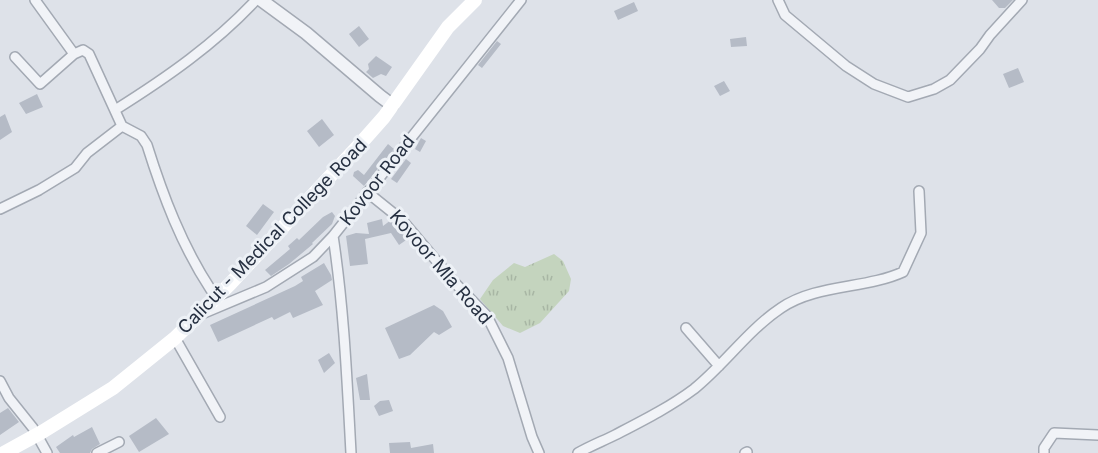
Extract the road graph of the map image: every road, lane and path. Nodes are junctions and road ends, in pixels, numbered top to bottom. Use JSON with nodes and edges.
{"nodes":[{"id":1,"x":34,"y":0,"type":"edge"},
{"id":2,"x":258,"y":0,"type":"edge"},
{"id":3,"x":463,"y":0,"type":"edge"},
{"id":4,"x":475,"y":0,"type":"edge"},
{"id":5,"x":521,"y":0,"type":"edge"},
{"id":6,"x":778,"y":0,"type":"edge"},
{"id":7,"x":1022,"y":0,"type":"edge"},
{"id":8,"x":74,"y":54,"type":"junction"},
{"id":9,"x":15,"y":57,"type":"dead end"},
{"id":10,"x":414,"y":67,"type":"junction"},
{"id":11,"x":389,"y":102,"type":"junction"},
{"id":12,"x":115,"y":110,"type":"junction"},
{"id":13,"x":122,"y":126,"type":"junction"},
{"id":14,"x":919,"y":191,"type":"dead end"},
{"id":15,"x":367,"y":192,"type":"junction"},
{"id":16,"x":0,"y":209,"type":"edge"},
{"id":17,"x":333,"y":236,"type":"junction"},
{"id":18,"x":212,"y":290,"type":"junction"},
{"id":19,"x":190,"y":319,"type":"junction"},
{"id":20,"x":686,"y":328,"type":"dead end"},
{"id":21,"x":175,"y":338,"type":"junction"},
{"id":22,"x":719,"y":366,"type":"junction"},
{"id":23,"x":0,"y":381,"type":"edge"},
{"id":24,"x":220,"y":417,"type":"dead end"},
{"id":25,"x":35,"y":431,"type":"junction"},
{"id":26,"x":1098,"y":435,"type":"edge"},
{"id":27,"x":119,"y":442,"type":"dead end"},
{"id":28,"x":0,"y":446,"type":"edge"},
{"id":29,"x":4,"y":453,"type":"edge"},
{"id":30,"x":47,"y":453,"type":"edge"},
{"id":31,"x":97,"y":453,"type":"edge"},
{"id":32,"x":351,"y":453,"type":"edge"},
{"id":33,"x":539,"y":453,"type":"edge"},
{"id":34,"x":578,"y":453,"type":"edge"},
{"id":35,"x":1044,"y":453,"type":"edge"}],
"edges":[{"from":1,"to":8,"type":"street"},
{"from":2,"to":11,"type":"street"},
{"from":2,"to":12,"type":"street"},
{"from":3,"to":10,"type":"main road"},
{"from":4,"to":10,"type":"main road"},
{"from":5,"to":15,"type":"street","name":"Kovoor Road"},
{"from":6,"to":7,"type":"street"},
{"from":8,"to":9,"type":"street"},
{"from":8,"to":12,"type":"street"},
{"from":10,"to":11,"type":"main road"},
{"from":11,"to":18,"type":"main road"},
{"from":11,"to":19,"type":"main road","name":"Calicut - Medical College Road"},
{"from":12,"to":13,"type":"street"},
{"from":13,"to":16,"type":"street"},
{"from":13,"to":18,"type":"street"},
{"from":14,"to":22,"type":"street"},
{"from":15,"to":17,"type":"street","name":"Kovoor Road"},
{"from":15,"to":33,"type":"street","name":"Kovoor Mla Road"},
{"from":17,"to":19,"type":"street","name":"Kovoor Road"},
{"from":17,"to":32,"type":"street"},
{"from":18,"to":19,"type":"main road"},
{"from":19,"to":21,"type":"main road","name":"Calicut - Medical College Road"},
{"from":19,"to":25,"type":"main road"},
{"from":20,"to":22,"type":"street"},
{"from":21,"to":24,"type":"street"},
{"from":21,"to":25,"type":"main road","name":"Calicut - Medical College Road"},
{"from":22,"to":34,"type":"street"},
{"from":23,"to":25,"type":"street"},
{"from":25,"to":28,"type":"main road"},
{"from":25,"to":29,"type":"main road","name":"Calicut - Medical College Road"},
{"from":25,"to":30,"type":"street"},
{"from":26,"to":35,"type":"street"},
{"from":27,"to":31,"type":"street"}]}
